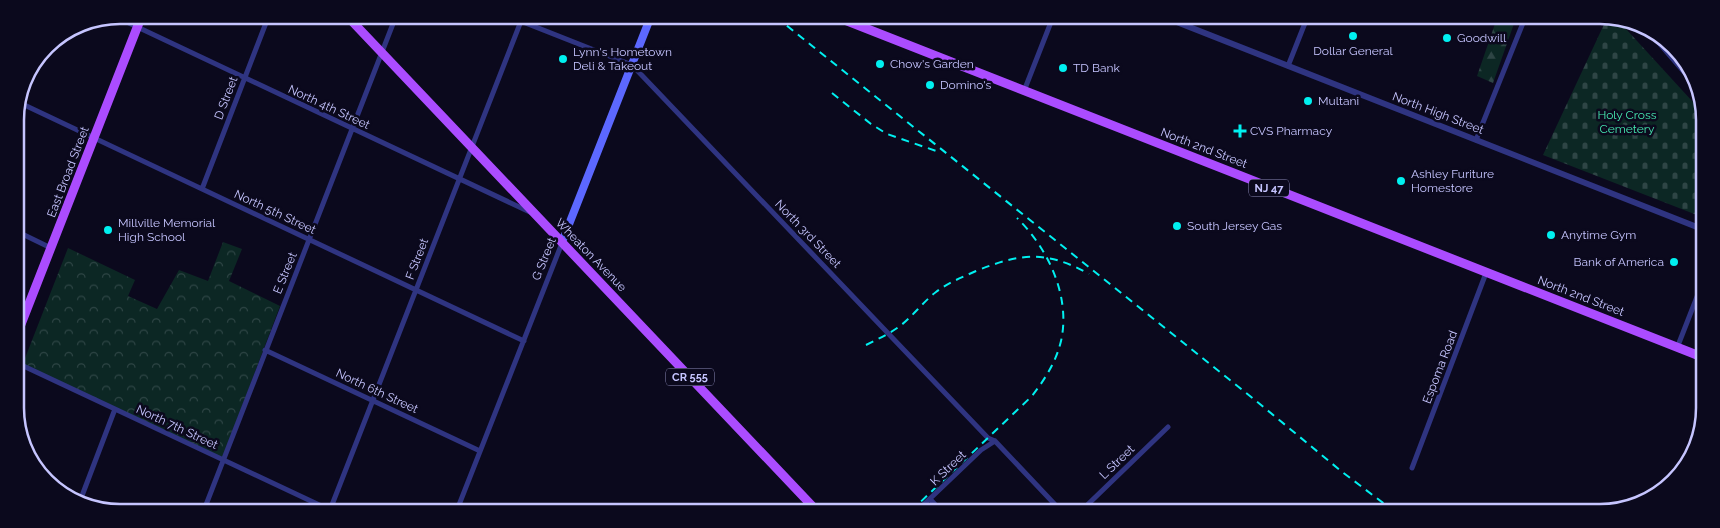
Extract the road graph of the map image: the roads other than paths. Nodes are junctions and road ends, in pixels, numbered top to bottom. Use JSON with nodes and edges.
{"nodes":[{"id":1,"x":131,"y":24,"type":"edge"},
{"id":2,"x":138,"y":24,"type":"edge"},
{"id":3,"x":265,"y":24,"type":"edge"},
{"id":4,"x":355,"y":24,"type":"edge"},
{"id":5,"x":393,"y":24,"type":"edge"},
{"id":6,"x":520,"y":24,"type":"edge"},
{"id":7,"x":536,"y":24,"type":"edge"},
{"id":8,"x":648,"y":24,"type":"edge"},
{"id":9,"x":855,"y":24,"type":"edge"},
{"id":10,"x":1050,"y":24,"type":"edge"},
{"id":11,"x":1182,"y":24,"type":"edge"},
{"id":12,"x":1305,"y":24,"type":"edge"},
{"id":13,"x":1523,"y":24,"type":"edge"},
{"id":14,"x":137,"y":27,"type":"junction"},
{"id":15,"x":1666,"y":50,"type":"edge"},
{"id":16,"x":382,"y":52,"type":"junction"},
{"id":17,"x":632,"y":65,"type":"junction"},
{"id":18,"x":1288,"y":66,"type":"junction"},
{"id":19,"x":1681,"y":67,"type":"edge"},
{"id":20,"x":244,"y":78,"type":"junction"},
{"id":21,"x":1024,"y":91,"type":"junction"},
{"id":22,"x":25,"y":105,"type":"edge"},
{"id":23,"x":353,"y":129,"type":"junction"},
{"id":24,"x":94,"y":138,"type":"junction"},
{"id":25,"x":1476,"y":140,"type":"junction"},
{"id":26,"x":472,"y":147,"type":"junction"},
{"id":27,"x":459,"y":179,"type":"junction"},
{"id":28,"x":202,"y":189,"type":"junction"},
{"id":29,"x":536,"y":215,"type":"junction"},
{"id":30,"x":1696,"y":227,"type":"edge"},
{"id":31,"x":24,"y":236,"type":"edge"},
{"id":32,"x":309,"y":240,"type":"junction"},
{"id":33,"x":562,"y":242,"type":"junction"},
{"id":34,"x":51,"y":248,"type":"junction"},
{"id":35,"x":1486,"y":273,"type":"junction"},
{"id":36,"x":416,"y":290,"type":"junction"},
{"id":37,"x":1696,"y":299,"type":"edge"},
{"id":38,"x":24,"y":317,"type":"edge"},
{"id":39,"x":524,"y":341,"type":"junction"},
{"id":40,"x":1677,"y":348,"type":"junction"},
{"id":41,"x":265,"y":350,"type":"junction"},
{"id":42,"x":1696,"y":355,"type":"edge"},
{"id":43,"x":24,"y":366,"type":"edge"},
{"id":44,"x":373,"y":400,"type":"junction"},
{"id":45,"x":115,"y":409,"type":"junction"},
{"id":46,"x":1168,"y":427,"type":"dead end"},
{"id":47,"x":995,"y":441,"type":"junction"},
{"id":48,"x":480,"y":451,"type":"junction"},
{"id":49,"x":223,"y":460,"type":"junction"},
{"id":50,"x":1412,"y":468,"type":"dead end"},
{"id":51,"x":82,"y":496,"type":"edge"},
{"id":52,"x":930,"y":499,"type":"junction"},
{"id":53,"x":206,"y":504,"type":"edge"},
{"id":54,"x":317,"y":504,"type":"edge"},
{"id":55,"x":332,"y":504,"type":"edge"},
{"id":56,"x":459,"y":504,"type":"edge"},
{"id":57,"x":810,"y":504,"type":"edge"},
{"id":58,"x":925,"y":504,"type":"edge"},
{"id":59,"x":935,"y":504,"type":"edge"},
{"id":60,"x":1054,"y":504,"type":"edge"},
{"id":61,"x":1088,"y":504,"type":"edge"}],
"edges":[{"from":1,"to":14,"type":"street","name":"North 4th Street"},
{"from":2,"to":14,"type":"main road","name":"East Broad Street"},
{"from":3,"to":20,"type":"street","name":"D Street"},
{"from":4,"to":16,"type":"main road","name":"Wheaton Avenue","number":"CR 555"},
{"from":5,"to":16,"type":"street","name":"E Street"},
{"from":6,"to":26,"type":"street","name":"F Street"},
{"from":7,"to":17,"type":"street","name":"North 3rd Street"},
{"from":8,"to":17,"type":"main road","name":"G Street"},
{"from":9,"to":21,"type":"main road","name":"North 2nd Street","number":"NJ 47"},
{"from":10,"to":21,"type":"street"},
{"from":11,"to":18,"type":"street","name":"North High Street"},
{"from":12,"to":18,"type":"street"},
{"from":13,"to":25,"type":"street"},
{"from":14,"to":20,"type":"street","name":"North 4th Street"},
{"from":14,"to":24,"type":"main road","name":"East Broad Street"},
{"from":15,"to":19,"type":"street"},
{"from":16,"to":23,"type":"street","name":"E Street"},
{"from":16,"to":26,"type":"main road","name":"Wheaton Avenue","number":"CR 555"},
{"from":17,"to":33,"type":"main road","name":"G Street"},
{"from":17,"to":47,"type":"street","name":"North 3rd Street"},
{"from":18,"to":25,"type":"street","name":"North High Street"},
{"from":20,"to":23,"type":"street","name":"North 4th Street"},
{"from":20,"to":28,"type":"street","name":"D Street"},
{"from":21,"to":35,"type":"main road","name":"North 2nd Street","number":"NJ 47"},
{"from":22,"to":24,"type":"street","name":"North 5th Street"},
{"from":23,"to":27,"type":"street","name":"North 4th Street"},
{"from":23,"to":32,"type":"street","name":"E Street"},
{"from":24,"to":28,"type":"street","name":"North 5th Street"},
{"from":24,"to":34,"type":"main road","name":"East Broad Street"},
{"from":25,"to":30,"type":"street","name":"North High Street"},
{"from":26,"to":27,"type":"street","name":"F Street"},
{"from":26,"to":29,"type":"main road","name":"Wheaton Avenue","number":"CR 555"},
{"from":27,"to":29,"type":"street","name":"North 4th Street"},
{"from":27,"to":36,"type":"street","name":"F Street"},
{"from":28,"to":32,"type":"street","name":"North 5th Street"},
{"from":29,"to":33,"type":"main road","name":"Wheaton Avenue","number":"CR 555"},
{"from":31,"to":34,"type":"street"},
{"from":32,"to":36,"type":"street","name":"North 5th Street"},
{"from":32,"to":41,"type":"street","name":"E Street"},
{"from":33,"to":39,"type":"street","name":"G Street"},
{"from":33,"to":57,"type":"main road","name":"Wheaton Avenue","number":"CR 555"},
{"from":34,"to":38,"type":"main road","name":"East Broad Street"},
{"from":35,"to":40,"type":"main road","name":"North 2nd Street","number":"NJ 47"},
{"from":35,"to":50,"type":"street","name":"Espoma Road"},
{"from":36,"to":39,"type":"street","name":"North 5th Street"},
{"from":36,"to":44,"type":"street","name":"F Street"},
{"from":37,"to":40,"type":"street"},
{"from":39,"to":48,"type":"street","name":"G Street"},
{"from":40,"to":42,"type":"main road","name":"North 2nd Street","number":"NJ 47"},
{"from":41,"to":44,"type":"street","name":"North 6th Street"},
{"from":41,"to":49,"type":"street","name":"E Street"},
{"from":43,"to":45,"type":"street","name":"North 7th Street"},
{"from":44,"to":48,"type":"street","name":"North 6th Street"},
{"from":44,"to":55,"type":"street","name":"F Street"},
{"from":45,"to":49,"type":"street","name":"North 7th Street"},
{"from":45,"to":51,"type":"street"},
{"from":46,"to":61,"type":"street","name":"L Street"},
{"from":47,"to":52,"type":"street","name":"K Street"},
{"from":47,"to":60,"type":"street","name":"North 3rd Street"},
{"from":48,"to":56,"type":"street","name":"G Street"},
{"from":49,"to":53,"type":"street","name":"E Street"},
{"from":49,"to":54,"type":"street","name":"North 7th Street"},
{"from":52,"to":58,"type":"street","name":"K Street"},
{"from":52,"to":59,"type":"street"}]}
